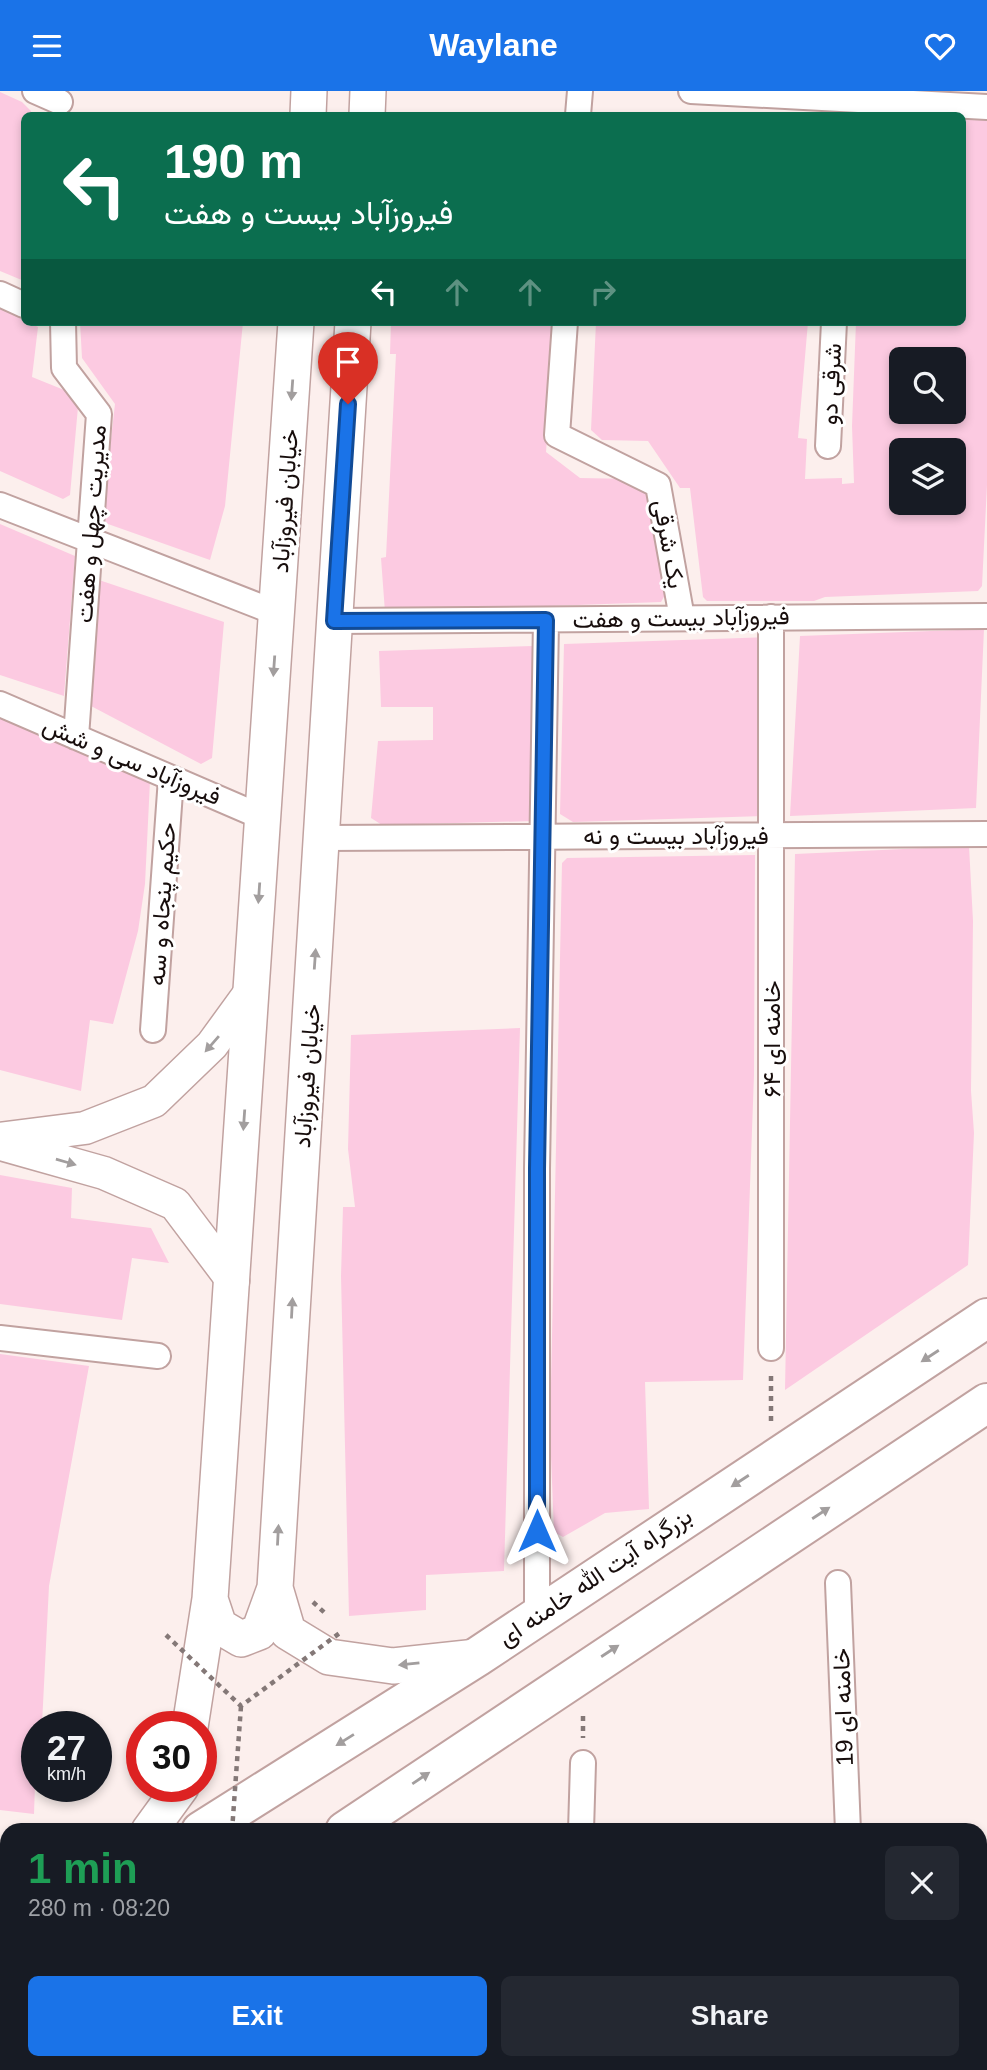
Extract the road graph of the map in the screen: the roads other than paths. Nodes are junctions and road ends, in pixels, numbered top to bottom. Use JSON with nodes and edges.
{"nodes":[{"id":1,"x":35,"y":91,"type":"edge"},
{"id":2,"x":309,"y":91,"type":"edge"},
{"id":3,"x":368,"y":91,"type":"edge"},
{"id":4,"x":580,"y":91,"type":"edge"},
{"id":5,"x":691,"y":91,"type":"edge"},
{"id":6,"x":846,"y":102,"type":"edge"},
{"id":7,"x":60,"y":103,"type":"edge"},
{"id":8,"x":987,"y":107,"type":"edge"},
{"id":9,"x":308,"y":112,"type":"edge"},
{"id":10,"x":366,"y":112,"type":"edge"},
{"id":11,"x":578,"y":112,"type":"edge"},
{"id":12,"x":0,"y":294,"type":"edge"},
{"id":13,"x":21,"y":304,"type":"edge"},
{"id":14,"x":62,"y":326,"type":"edge"},
{"id":15,"x":296,"y":326,"type":"edge"},
{"id":16,"x":353,"y":326,"type":"edge"},
{"id":17,"x":565,"y":326,"type":"edge"},
{"id":18,"x":834,"y":326,"type":"edge"},
{"id":19,"x":828,"y":446,"type":"dead end"},
{"id":20,"x":0,"y":505,"type":"edge"},
{"id":21,"x":91,"y":541,"type":"junction"},
{"id":22,"x":277,"y":613,"type":"junction"},
{"id":23,"x":987,"y":616,"type":"edge"},
{"id":24,"x":771,"y":617,"type":"junction"},
{"id":25,"x":682,"y":618,"type":"junction"},
{"id":26,"x":546,"y":620,"type":"junction"},
{"id":27,"x":334,"y":621,"type":"junction"},
{"id":28,"x":0,"y":704,"type":"edge"},
{"id":29,"x":76,"y":737,"type":"junction"},
{"id":30,"x":172,"y":778,"type":"junction"},
{"id":31,"x":264,"y":818,"type":"junction"},
{"id":32,"x":987,"y":834,"type":"edge"},
{"id":33,"x":772,"y":835,"type":"junction"},
{"id":34,"x":542,"y":837,"type":"junction"},
{"id":35,"x":324,"y":838,"type":"junction"},
{"id":36,"x":252,"y":990,"type":"junction"},
{"id":37,"x":153,"y":1030,"type":"dead end"},
{"id":38,"x":0,"y":1141,"type":"edge"},
{"id":39,"x":233,"y":1281,"type":"junction"},
{"id":40,"x":987,"y":1318,"type":"edge"},
{"id":41,"x":0,"y":1338,"type":"edge"},
{"id":42,"x":771,"y":1348,"type":"road end"},
{"id":43,"x":158,"y":1356,"type":"dead end"},
{"id":44,"x":987,"y":1402,"type":"edge"},
{"id":45,"x":838,"y":1583,"type":"dead end"},
{"id":46,"x":275,"y":1588,"type":"junction"},
{"id":47,"x":211,"y":1599,"type":"junction"},
{"id":48,"x":537,"y":1614,"type":"junction"},
{"id":49,"x":477,"y":1657,"type":"junction"},
{"id":50,"x":193,"y":1711,"type":"edge"},
{"id":51,"x":583,"y":1763,"type":"dead end"},
{"id":52,"x":170,"y":1802,"type":"edge"},
{"id":53,"x":155,"y":1823,"type":"edge"},
{"id":54,"x":214,"y":1823,"type":"edge"},
{"id":55,"x":357,"y":1823,"type":"edge"},
{"id":56,"x":581,"y":1823,"type":"edge"},
{"id":57,"x":848,"y":1823,"type":"edge"}],
"edges":[{"from":1,"to":7,"type":"street"},
{"from":2,"to":9,"type":"main road"},
{"from":3,"to":10,"type":"main road"},
{"from":4,"to":11,"type":"street"},
{"from":5,"to":6,"type":"street"},
{"from":6,"to":8,"type":"street"},
{"from":12,"to":13,"type":"street"},
{"from":14,"to":21,"type":"street","name":"مدیریت چهل و هفت"},
{"from":15,"to":22,"type":"main road","name":"خیابان فیروزآباد","one_way":true},
{"from":16,"to":27,"type":"main road","name":"خیابان فیروزآباد"},
{"from":17,"to":25,"type":"street","name":"یک شرقی"},
{"from":18,"to":19,"type":"street","name":"شرقی دو"},
{"from":20,"to":21,"type":"street"},
{"from":21,"to":22,"type":"street"},
{"from":21,"to":29,"type":"street","name":"مدیریت چهل و هفت"},
{"from":22,"to":31,"type":"main road","name":"خیابان فیروزآباد","one_way":true},
{"from":23,"to":24,"type":"street","name":"فیروزآباد بیست و هفت"},
{"from":24,"to":25,"type":"street","name":"فیروزآباد بیست و هفت"},
{"from":24,"to":33,"type":"street","name":"خامنه ای ۶۴"},
{"from":25,"to":26,"type":"street","name":"فیروزآباد بیست و هفت"},
{"from":26,"to":27,"type":"street","name":"فیروزآباد بیست و هفت"},
{"from":26,"to":34,"type":"street"},
{"from":27,"to":35,"type":"main road","name":"خیابان فیروزآباد"},
{"from":28,"to":29,"type":"street","name":"فیروزآباد سی و شش"},
{"from":29,"to":30,"type":"street","name":"فیروزآباد سی و شش"},
{"from":30,"to":31,"type":"street","name":"فیروزآباد سی و شش"},
{"from":30,"to":37,"type":"street","name":"حکیم پنجاه و سه"},
{"from":31,"to":36,"type":"main road","name":"خیابان فیروزآباد","one_way":true},
{"from":32,"to":33,"type":"street","name":"فیروزآباد بیست و نه"},
{"from":33,"to":34,"type":"street","name":"فیروزآباد بیست و نه"},
{"from":33,"to":42,"type":"street","name":"خامنه ای ۶۴"},
{"from":34,"to":35,"type":"street","name":"فیروزآباد بیست و نه"},
{"from":34,"to":48,"type":"street"},
{"from":46,"to":35,"type":"main road","name":"خیابان فیروزآباد","one_way":true},
{"from":36,"to":38,"type":"street","one_way":true},
{"from":36,"to":39,"type":"main road","name":"خیابان فیروزآباد","one_way":true},
{"from":38,"to":39,"type":"street","one_way":true},
{"from":39,"to":47,"type":"main road","name":"خیابان فیروزآباد"},
{"from":40,"to":48,"type":"highway","name":"بزرگراه آیت الله خامنه ای","one_way":true},
{"from":41,"to":43,"type":"street"},
{"from":55,"to":44,"type":"highway","one_way":true},
{"from":45,"to":57,"type":"street","name":"خامنه ای 19"},
{"from":46,"to":47,"type":"main road"},
{"from":49,"to":46,"type":"main road","name":"خیابان فیروزآباد","one_way":true},
{"from":47,"to":50,"type":"main road","name":"خیابان فیروزآباد"},
{"from":48,"to":49,"type":"highway","name":"بزرگراه آیت الله خامنه ای"},
{"from":49,"to":54,"type":"highway","name":"بزرگراه آیت الله خامنه ای","one_way":true},
{"from":51,"to":56,"type":"street"},
{"from":52,"to":53,"type":"main road"}]}
